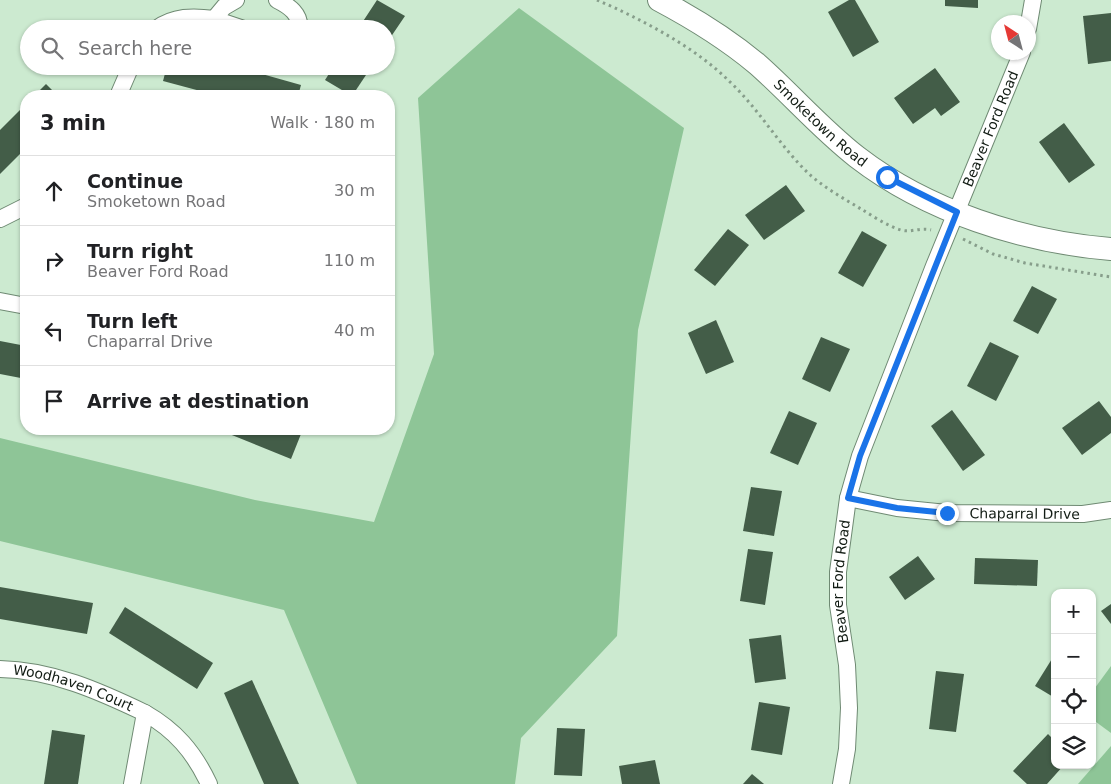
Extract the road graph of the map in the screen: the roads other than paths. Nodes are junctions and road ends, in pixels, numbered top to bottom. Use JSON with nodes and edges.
{"nodes":[{"id":1,"x":236,"y":0,"type":"edge"},
{"id":2,"x":277,"y":0,"type":"edge"},
{"id":3,"x":658,"y":0,"type":"edge"},
{"id":4,"x":1033,"y":0,"type":"edge"},
{"id":5,"x":1030,"y":15,"type":"edge"},
{"id":6,"x":214,"y":19,"type":"junction"},
{"id":7,"x":171,"y":20,"type":"edge"},
{"id":8,"x":217,"y":20,"type":"edge"},
{"id":9,"x":298,"y":20,"type":"edge"},
{"id":10,"x":1019,"y":60,"type":"edge"},
{"id":11,"x":127,"y":75,"type":"edge"},
{"id":12,"x":121,"y":90,"type":"edge"},
{"id":13,"x":20,"y":209,"type":"edge"},
{"id":14,"x":957,"y":212,"type":"junction"},
{"id":15,"x":0,"y":218,"type":"edge"},
{"id":16,"x":1111,"y":248,"type":"edge"},
{"id":17,"x":0,"y":301,"type":"edge"},
{"id":18,"x":20,"y":305,"type":"edge"},
{"id":19,"x":848,"y":498,"type":"junction"},
{"id":20,"x":1111,"y":510,"type":"edge"},
{"id":21,"x":0,"y":669,"type":"edge"},
{"id":22,"x":144,"y":713,"type":"junction"},
{"id":23,"x":132,"y":784,"type":"edge"},
{"id":24,"x":209,"y":784,"type":"edge"},
{"id":25,"x":841,"y":784,"type":"edge"}],
"edges":[{"from":1,"to":6,"type":"street"},
{"from":2,"to":9,"type":"street"},
{"from":3,"to":14,"type":"main road","name":"Smoketown Road"},
{"from":4,"to":5,"type":"street"},
{"from":6,"to":7,"type":"street"},
{"from":6,"to":8,"type":"street"},
{"from":10,"to":14,"type":"street","name":"Beaver Ford Road"},
{"from":11,"to":12,"type":"street"},
{"from":13,"to":15,"type":"street"},
{"from":14,"to":16,"type":"main road","name":"Smoketown Road"},
{"from":14,"to":19,"type":"street","name":"Beaver Ford Road"},
{"from":17,"to":18,"type":"street"},
{"from":19,"to":20,"type":"street","name":"Chaparral Drive"},
{"from":19,"to":25,"type":"street","name":"Beaver Ford Road"},
{"from":21,"to":22,"type":"street","name":"Woodhaven Court"},
{"from":22,"to":23,"type":"street","name":"Woodhaven Court"},
{"from":22,"to":24,"type":"street","name":"Woodhaven Court"}]}
